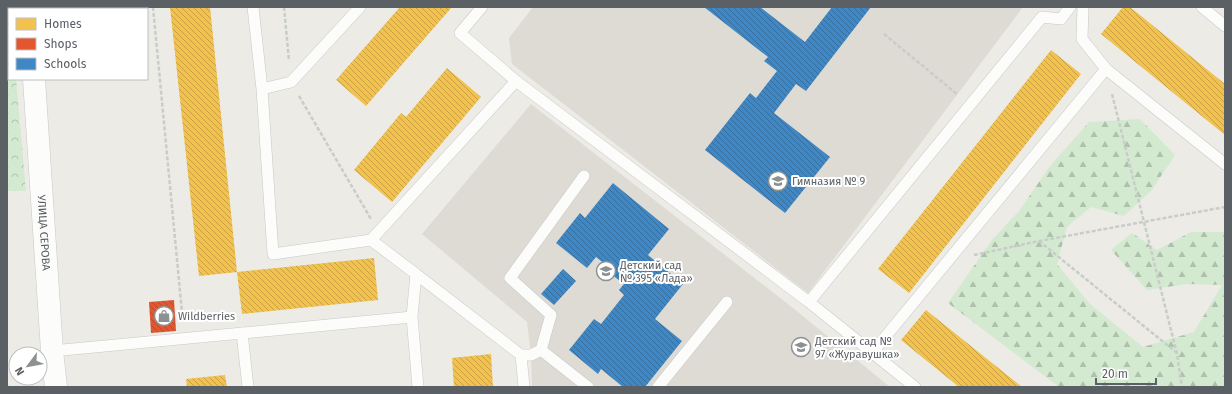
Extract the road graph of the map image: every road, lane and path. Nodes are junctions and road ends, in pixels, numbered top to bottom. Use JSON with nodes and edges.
{"nodes":[{"id":1,"x":153,"y":7,"type":"edge"},
{"id":2,"x":253,"y":7,"type":"edge"},
{"id":3,"x":284,"y":7,"type":"edge"},
{"id":4,"x":360,"y":7,"type":"edge"},
{"id":5,"x":482,"y":7,"type":"edge"},
{"id":6,"x":1070,"y":7,"type":"edge"},
{"id":7,"x":1083,"y":7,"type":"edge"},
{"id":8,"x":1202,"y":7,"type":"edge"},
{"id":9,"x":1225,"y":26,"type":"edge"},
{"id":10,"x":884,"y":34,"type":"dead end"},
{"id":11,"x":1106,"y":69,"type":"junction"},
{"id":12,"x":34,"y":80,"type":"edge"},
{"id":13,"x":516,"y":81,"type":"junction"},
{"id":14,"x":290,"y":82,"type":"junction"},
{"id":15,"x":262,"y":89,"type":"junction"},
{"id":16,"x":970,"y":105,"type":"junction"},
{"id":17,"x":1225,"y":164,"type":"edge"},
{"id":18,"x":584,"y":176,"type":"dead end"},
{"id":19,"x":1225,"y":207,"type":"edge"},
{"id":20,"x":1144,"y":221,"type":"junction"},
{"id":21,"x":374,"y":236,"type":"junction"},
{"id":22,"x":1039,"y":241,"type":"junction"},
{"id":23,"x":950,"y":260,"type":"junction"},
{"id":24,"x":416,"y":274,"type":"junction"},
{"id":25,"x":727,"y":302,"type":"dead end"},
{"id":26,"x":809,"y":302,"type":"junction"},
{"id":27,"x":412,"y":317,"type":"junction"},
{"id":28,"x":183,"y":318,"type":"dead end"},
{"id":29,"x":242,"y":333,"type":"junction"},
{"id":30,"x":541,"y":350,"type":"junction"},
{"id":31,"x":52,"y":351,"type":"junction"},
{"id":32,"x":872,"y":353,"type":"junction"},
{"id":33,"x":1177,"y":354,"type":"junction"},
{"id":34,"x":521,"y":355,"type":"junction"},
{"id":35,"x":7,"y":384,"type":"edge"},
{"id":36,"x":7,"y":387,"type":"edge"},
{"id":37,"x":56,"y":387,"type":"edge"},
{"id":38,"x":248,"y":387,"type":"edge"},
{"id":39,"x":418,"y":387,"type":"edge"},
{"id":40,"x":524,"y":387,"type":"edge"},
{"id":41,"x":588,"y":387,"type":"edge"},
{"id":42,"x":658,"y":387,"type":"edge"},
{"id":43,"x":915,"y":387,"type":"edge"},
{"id":44,"x":1182,"y":387,"type":"edge"}],
"edges":[{"from":1,"to":28,"type":"path"},
{"from":2,"to":15,"type":"lane"},
{"from":3,"to":14,"type":"path"},
{"from":4,"to":14,"type":"lane"},
{"from":5,"to":13,"type":"lane"},
{"from":6,"to":16,"type":"lane"},
{"from":7,"to":11,"type":"lane"},
{"from":8,"to":9,"type":"lane"},
{"from":10,"to":16,"type":"path"},
{"from":11,"to":17,"type":"lane"},
{"from":11,"to":20,"type":"path"},
{"from":11,"to":23,"type":"lane"},
{"from":12,"to":31,"type":"street","name":"УЛИЦА СЕРОВА"},
{"from":13,"to":21,"type":"lane"},
{"from":13,"to":26,"type":"lane"},
{"from":14,"to":15,"type":"lane"},
{"from":14,"to":21,"type":"path"},
{"from":15,"to":21,"type":"lane"},
{"from":16,"to":26,"type":"lane"},
{"from":18,"to":30,"type":"lane"},
{"from":19,"to":20,"type":"path"},
{"from":20,"to":22,"type":"path"},
{"from":20,"to":33,"type":"path"},
{"from":21,"to":24,"type":"lane"},
{"from":22,"to":23,"type":"path"},
{"from":22,"to":33,"type":"path"},
{"from":23,"to":32,"type":"lane"},
{"from":24,"to":27,"type":"lane"},
{"from":24,"to":34,"type":"lane"},
{"from":25,"to":42,"type":"lane"},
{"from":26,"to":32,"type":"lane"},
{"from":27,"to":29,"type":"lane"},
{"from":27,"to":39,"type":"lane"},
{"from":29,"to":31,"type":"lane"},
{"from":29,"to":38,"type":"lane"},
{"from":30,"to":34,"type":"lane"},
{"from":30,"to":41,"type":"lane"},
{"from":31,"to":37,"type":"street","name":"УЛИЦА СЕРОВА"},
{"from":32,"to":43,"type":"lane"},
{"from":33,"to":44,"type":"path"},
{"from":34,"to":40,"type":"lane"},
{"from":35,"to":36,"type":"path"}]}
